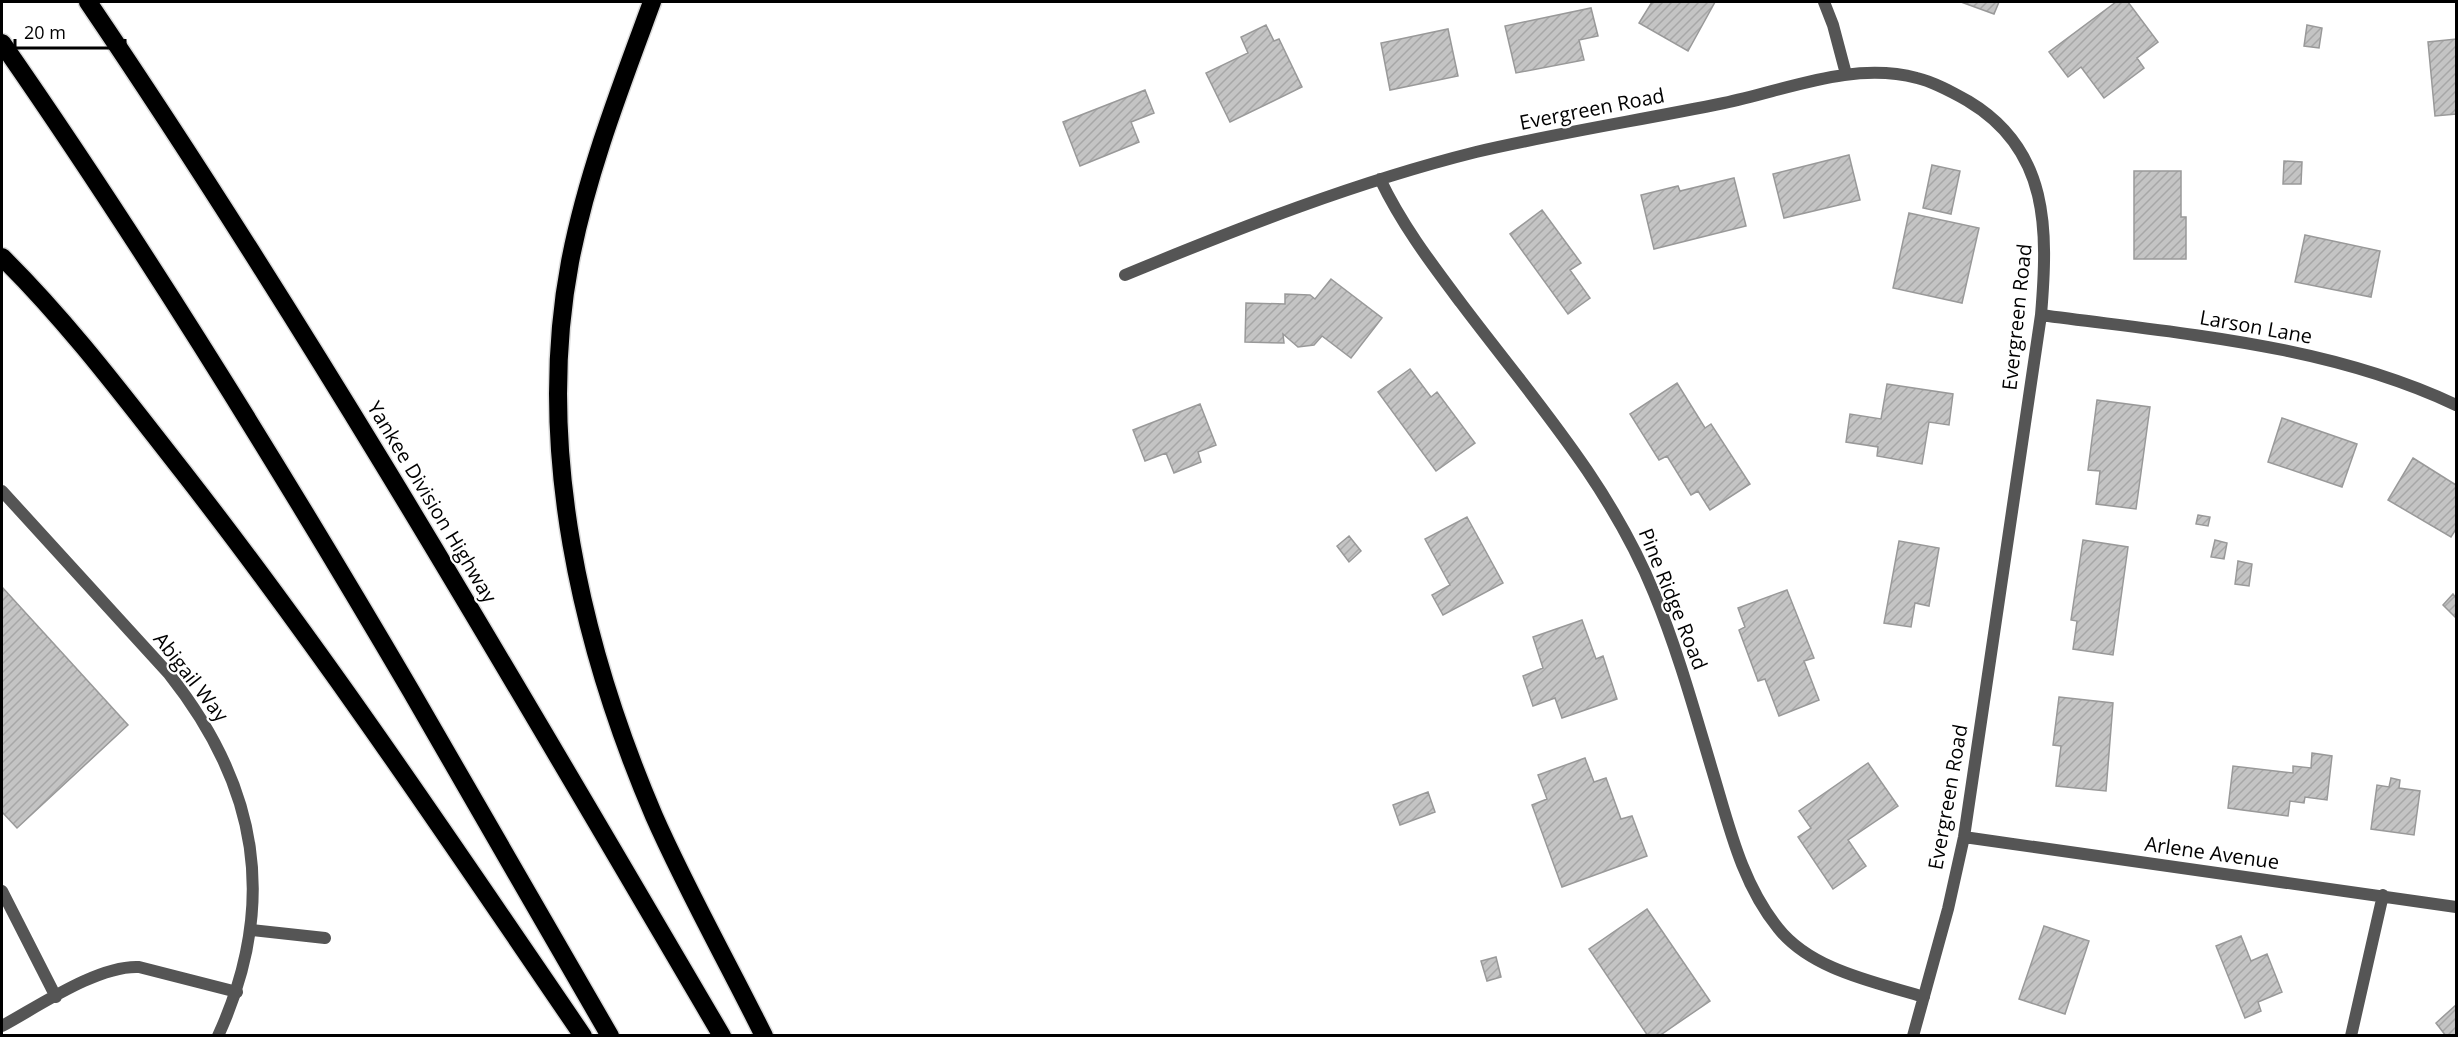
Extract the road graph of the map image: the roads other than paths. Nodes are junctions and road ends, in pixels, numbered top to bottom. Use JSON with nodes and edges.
{"nodes":[{"id":1,"x":88,"y":2,"type":"edge"},
{"id":2,"x":652,"y":2,"type":"edge"},
{"id":3,"x":1824,"y":2,"type":"edge"},
{"id":4,"x":2,"y":44,"type":"edge"},
{"id":5,"x":1846,"y":74,"type":"junction"},
{"id":6,"x":1380,"y":179,"type":"junction"},
{"id":7,"x":2,"y":257,"type":"edge"},
{"id":8,"x":1125,"y":275,"type":"dead end"},
{"id":9,"x":2041,"y":315,"type":"junction"},
{"id":10,"x":2457,"y":405,"type":"edge"},
{"id":11,"x":2,"y":491,"type":"edge"},
{"id":12,"x":1964,"y":837,"type":"junction"},
{"id":13,"x":2,"y":891,"type":"edge"},
{"id":14,"x":2383,"y":895,"type":"junction"},
{"id":15,"x":2457,"y":907,"type":"edge"},
{"id":16,"x":251,"y":930,"type":"junction"},
{"id":17,"x":325,"y":938,"type":"dead end"},
{"id":18,"x":237,"y":992,"type":"junction"},
{"id":19,"x":56,"y":997,"type":"junction"},
{"id":20,"x":1924,"y":997,"type":"junction"},
{"id":21,"x":2,"y":1026,"type":"edge"},
{"id":22,"x":218,"y":1035,"type":"edge"},
{"id":23,"x":583,"y":1035,"type":"edge"},
{"id":24,"x":610,"y":1035,"type":"edge"},
{"id":25,"x":722,"y":1035,"type":"edge"},
{"id":26,"x":764,"y":1035,"type":"edge"},
{"id":27,"x":1913,"y":1035,"type":"edge"},
{"id":28,"x":2351,"y":1035,"type":"edge"}],
"edges":[{"from":1,"to":25,"type":"highway","name":"Yankee Division Highway"},
{"from":2,"to":26,"type":"highway"},
{"from":3,"to":5,"type":"street"},
{"from":4,"to":24,"type":"highway"},
{"from":5,"to":6,"type":"street","name":"Evergreen Road"},
{"from":5,"to":9,"type":"street","name":"Evergreen Road"},
{"from":6,"to":8,"type":"street","name":"Evergreen Road"},
{"from":6,"to":20,"type":"street","name":"Pine Ridge Road"},
{"from":7,"to":23,"type":"highway"},
{"from":9,"to":10,"type":"street","name":"Larson Lane"},
{"from":9,"to":12,"type":"street","name":"Evergreen Road"},
{"from":11,"to":16,"type":"street","name":"Abigail Way"},
{"from":12,"to":14,"type":"street","name":"Arlene Avenue"},
{"from":12,"to":20,"type":"street","name":"Evergreen Road"},
{"from":13,"to":19,"type":"street"},
{"from":14,"to":15,"type":"street","name":"Arlene Avenue"},
{"from":14,"to":28,"type":"street"},
{"from":16,"to":17,"type":"street"},
{"from":16,"to":18,"type":"street","name":"Abigail Way"},
{"from":18,"to":19,"type":"street"},
{"from":18,"to":22,"type":"street","name":"Abigail Way"},
{"from":19,"to":21,"type":"street"},
{"from":20,"to":27,"type":"street","name":"Evergreen Road"}]}
